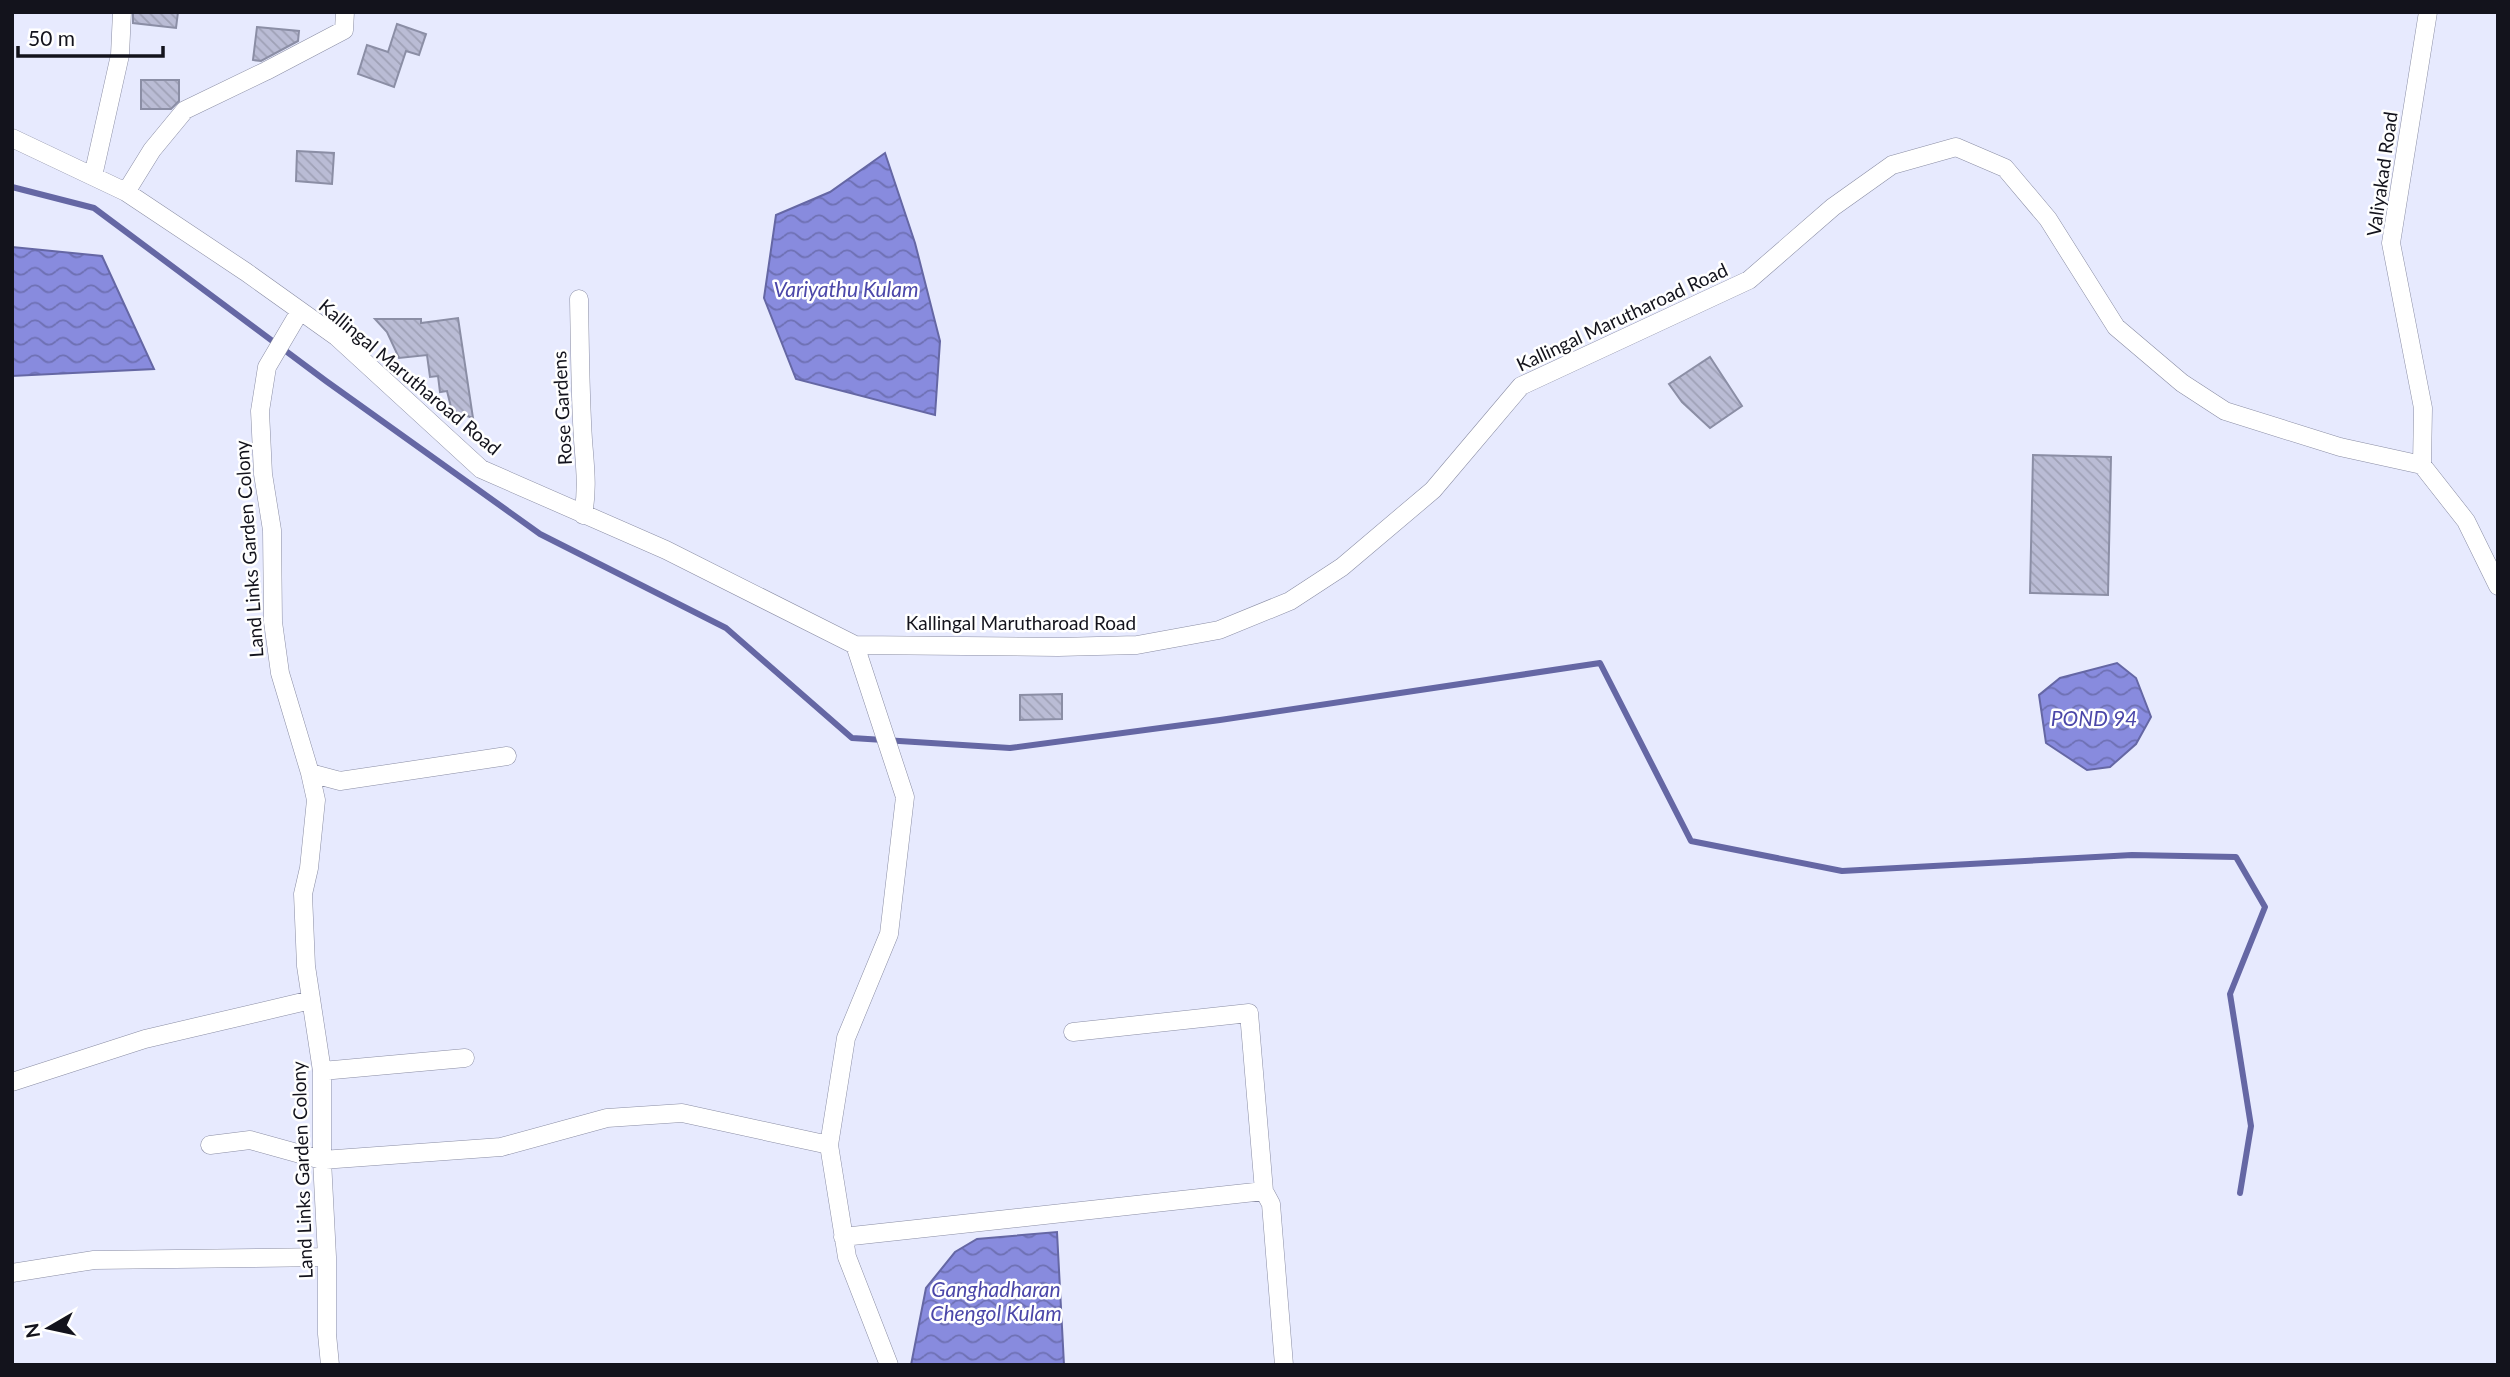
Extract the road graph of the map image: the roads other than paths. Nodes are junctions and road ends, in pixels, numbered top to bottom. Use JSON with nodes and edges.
{"nodes":[{"id":1,"x":122,"y":12,"type":"edge"},
{"id":2,"x":345,"y":12,"type":"edge"},
{"id":3,"x":2428,"y":12,"type":"edge"},
{"id":4,"x":12,"y":138,"type":"edge"},
{"id":5,"x":93,"y":176,"type":"junction"},
{"id":6,"x":126,"y":192,"type":"junction"},
{"id":7,"x":579,"y":299,"type":"dead end"},
{"id":8,"x":300,"y":311,"type":"junction"},
{"id":9,"x":2422,"y":465,"type":"junction"},
{"id":10,"x":583,"y":515,"type":"junction"},
{"id":11,"x":2498,"y":586,"type":"edge"},
{"id":12,"x":855,"y":645,"type":"junction"},
{"id":13,"x":507,"y":756,"type":"dead end"},
{"id":14,"x":310,"y":773,"type":"junction"},
{"id":15,"x":311,"y":1000,"type":"junction"},
{"id":16,"x":1073,"y":1032,"type":"dead end"},
{"id":17,"x":465,"y":1058,"type":"dead end"},
{"id":18,"x":322,"y":1071,"type":"junction"},
{"id":19,"x":12,"y":1082,"type":"edge"},
{"id":20,"x":210,"y":1145,"type":"dead end"},
{"id":21,"x":829,"y":1145,"type":"junction"},
{"id":22,"x":322,"y":1160,"type":"junction"},
{"id":23,"x":1264,"y":1191,"type":"junction"},
{"id":24,"x":843,"y":1237,"type":"junction"},
{"id":25,"x":327,"y":1257,"type":"junction"},
{"id":26,"x":12,"y":1273,"type":"edge"},
{"id":27,"x":330,"y":1365,"type":"edge"},
{"id":28,"x":889,"y":1365,"type":"edge"},
{"id":29,"x":1284,"y":1365,"type":"edge"}],
"edges":[{"from":1,"to":5,"type":"street"},
{"from":2,"to":6,"type":"street"},
{"from":3,"to":9,"type":"street","name":"Valiyakad Road"},
{"from":4,"to":5,"type":"street","name":"Kallingal Marutharoad Road"},
{"from":5,"to":6,"type":"street","name":"Kallingal Marutharoad Road"},
{"from":6,"to":8,"type":"street","name":"Kallingal Marutharoad Road"},
{"from":7,"to":10,"type":"street","name":"Rose Gardens"},
{"from":8,"to":10,"type":"street","name":"Kallingal Marutharoad Road"},
{"from":8,"to":14,"type":"street","name":"Land Links Garden Colony"},
{"from":9,"to":11,"type":"street"},
{"from":9,"to":12,"type":"street","name":"Kallingal Marutharoad Road"},
{"from":10,"to":12,"type":"street","name":"Kallingal Marutharoad Road"},
{"from":12,"to":21,"type":"street"},
{"from":13,"to":14,"type":"street"},
{"from":14,"to":15,"type":"street","name":"Land Links Garden Colony"},
{"from":15,"to":18,"type":"street","name":"Land Links Garden Colony"},
{"from":15,"to":19,"type":"street"},
{"from":16,"to":23,"type":"street"},
{"from":17,"to":18,"type":"street"},
{"from":18,"to":22,"type":"street","name":"Land Links Garden Colony"},
{"from":20,"to":22,"type":"street"},
{"from":21,"to":22,"type":"street"},
{"from":21,"to":24,"type":"street"},
{"from":22,"to":25,"type":"street","name":"Land Links Garden Colony"},
{"from":23,"to":24,"type":"street"},
{"from":23,"to":29,"type":"street"},
{"from":24,"to":28,"type":"street"},
{"from":25,"to":26,"type":"street"},
{"from":25,"to":27,"type":"street","name":"Land Links Garden Colony"}]}
